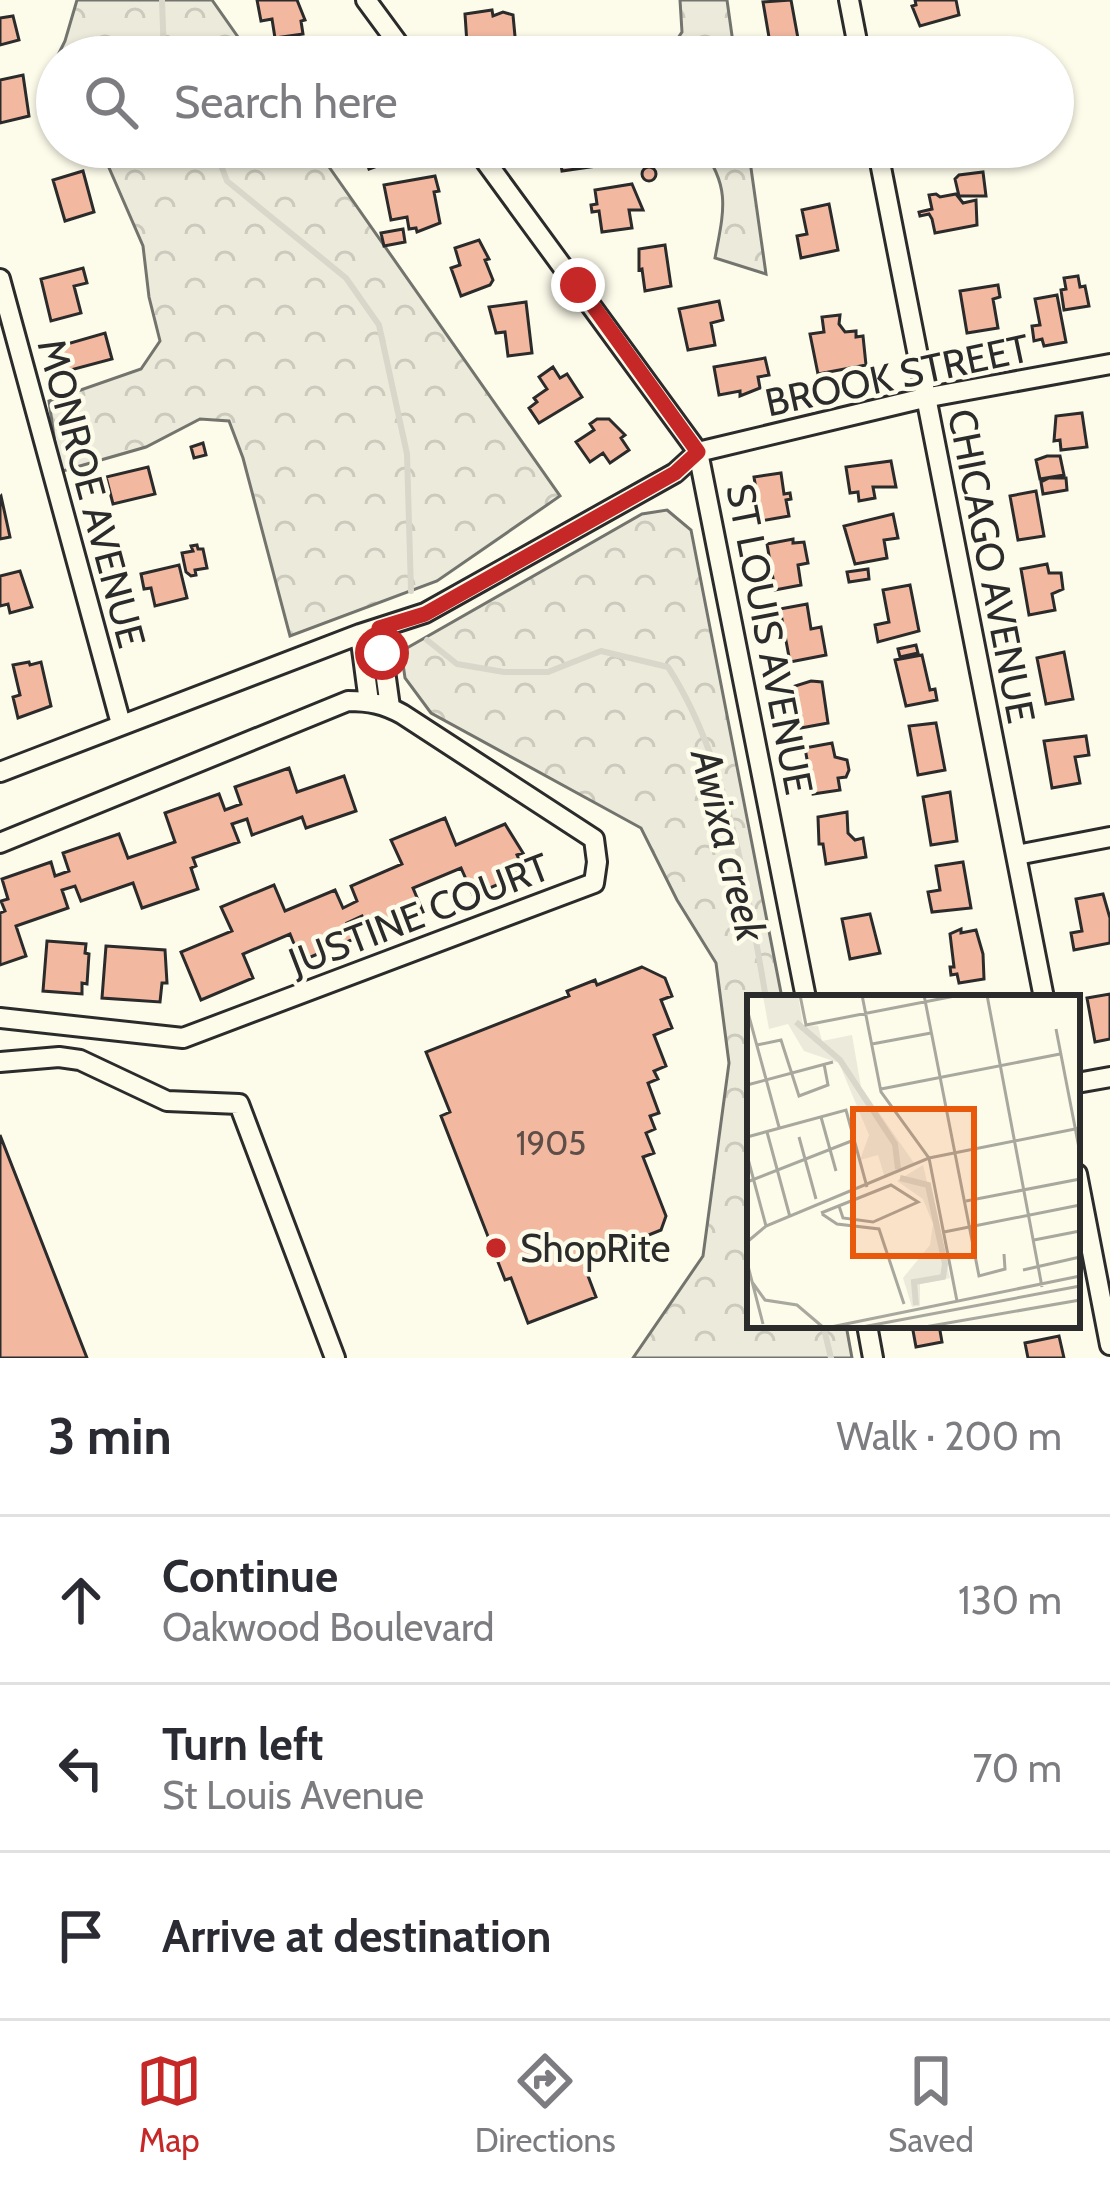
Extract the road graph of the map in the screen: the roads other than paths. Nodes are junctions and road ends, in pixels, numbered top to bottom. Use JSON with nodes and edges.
{"nodes":[{"id":1,"x":366,"y":0,"type":"edge"},
{"id":2,"x":849,"y":0,"type":"edge"},
{"id":3,"x":393,"y":36,"type":"edge"},
{"id":4,"x":856,"y":36,"type":"edge"},
{"id":5,"x":490,"y":168,"type":"edge"},
{"id":6,"x":881,"y":168,"type":"edge"},
{"id":7,"x":1,"y":286,"type":"edge"},
{"id":8,"x":1110,"y":364,"type":"edge"},
{"id":9,"x":924,"y":398,"type":"junction"},
{"id":10,"x":698,"y":452,"type":"junction"},
{"id":11,"x":369,"y":631,"type":"junction"},
{"id":12,"x":369,"y":702,"type":"junction"},
{"id":13,"x":390,"y":707,"type":"junction"},
{"id":14,"x":121,"y":724,"type":"junction"},
{"id":15,"x":0,"y":772,"type":"edge"},
{"id":16,"x":1110,"y":837,"type":"edge"},
{"id":17,"x":0,"y":843,"type":"edge"},
{"id":18,"x":1017,"y":855,"type":"junction"},
{"id":19,"x":805,"y":995,"type":"edge"},
{"id":20,"x":1043,"y":995,"type":"edge"},
{"id":21,"x":0,"y":1018,"type":"edge"},
{"id":22,"x":0,"y":1062,"type":"edge"},
{"id":23,"x":1110,"y":1077,"type":"edge"},
{"id":24,"x":1080,"y":1082,"type":"edge"},
{"id":25,"x":1080,"y":1190,"type":"edge"},
{"id":26,"x":868,"y":1328,"type":"edge"},
{"id":27,"x":1110,"y":1345,"type":"edge"},
{"id":28,"x":334,"y":1358,"type":"edge"},
{"id":29,"x":873,"y":1358,"type":"edge"}],
"edges":[{"from":1,"to":3,"type":"street"},
{"from":2,"to":4,"type":"street"},
{"from":5,"to":10,"type":"street","name":"ST LOUIS AVENUE"},
{"from":6,"to":9,"type":"street","name":"CHICAGO AVENUE"},
{"from":7,"to":14,"type":"street","name":"MONROE AVENUE"},
{"from":8,"to":9,"type":"street","name":"BROOK STREET"},
{"from":9,"to":10,"type":"street","name":"BROOK STREET"},
{"from":9,"to":18,"type":"street","name":"CHICAGO AVENUE"},
{"from":10,"to":11,"type":"street"},
{"from":10,"to":19,"type":"street","name":"ST LOUIS AVENUE"},
{"from":11,"to":12,"type":"street"},
{"from":11,"to":13,"type":"street"},
{"from":11,"to":14,"type":"street"},
{"from":12,"to":13,"type":"street","name":"JUSTINE COURT"},
{"from":12,"to":17,"type":"street","name":"JUSTINE COURT"},
{"from":13,"to":21,"type":"street","name":"JUSTINE COURT"},
{"from":14,"to":15,"type":"street"},
{"from":16,"to":18,"type":"street"},
{"from":18,"to":20,"type":"street","name":"CHICAGO AVENUE"},
{"from":22,"to":28,"type":"street"},
{"from":23,"to":24,"type":"street"},
{"from":25,"to":27,"type":"street"},
{"from":26,"to":29,"type":"street"}]}
